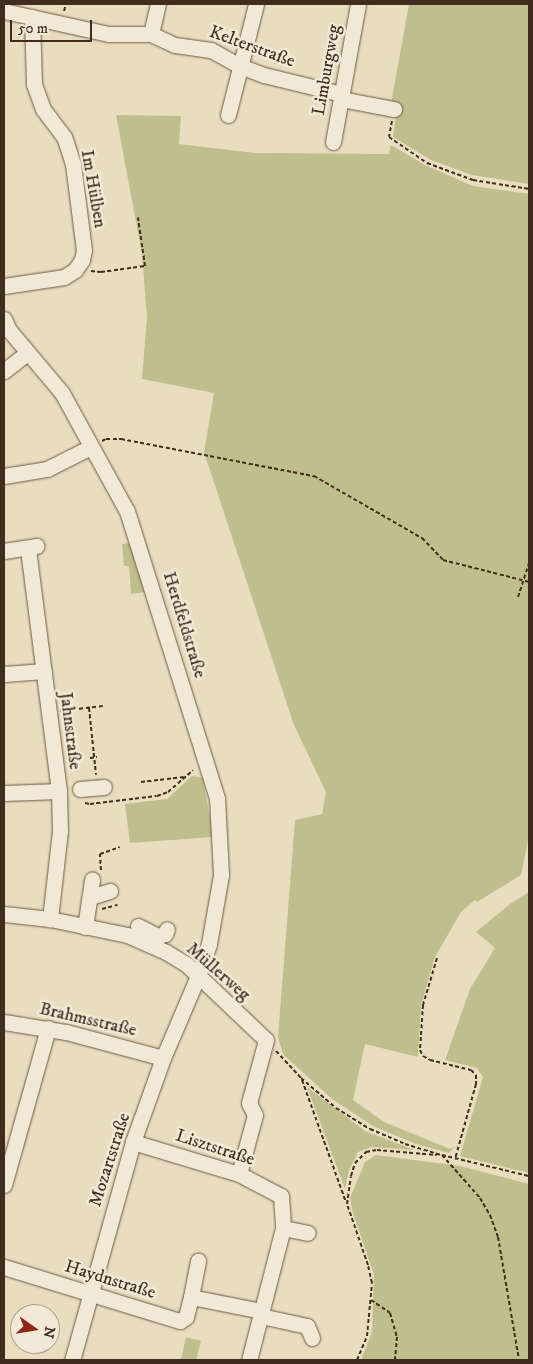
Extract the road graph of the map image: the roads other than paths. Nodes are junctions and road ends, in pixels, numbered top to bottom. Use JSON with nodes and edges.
{"nodes":[{"id":1,"x":158,"y":4,"type":"edge"},
{"id":2,"x":256,"y":4,"type":"edge"},
{"id":3,"x":358,"y":4,"type":"edge"},
{"id":4,"x":4,"y":11,"type":"edge"},
{"id":5,"x":32,"y":17,"type":"junction"},
{"id":6,"x":151,"y":34,"type":"junction"},
{"id":7,"x":240,"y":66,"type":"junction"},
{"id":8,"x":341,"y":96,"type":"junction"},
{"id":9,"x":394,"y":109,"type":"road end"},
{"id":10,"x":228,"y":115,"type":"dead end"},
{"id":11,"x":333,"y":142,"type":"dead end"},
{"id":12,"x":4,"y":286,"type":"edge"},
{"id":13,"x":4,"y":319,"type":"edge"},
{"id":14,"x":28,"y":354,"type":"junction"},
{"id":15,"x":4,"y":371,"type":"edge"},
{"id":16,"x":91,"y":447,"type":"junction"},
{"id":17,"x":4,"y":476,"type":"edge"},
{"id":18,"x":4,"y":551,"type":"edge"},
{"id":19,"x":44,"y":671,"type":"junction"},
{"id":20,"x":4,"y":674,"type":"edge"},
{"id":21,"x":101,"y":788,"type":"road end"},
{"id":22,"x":59,"y":791,"type":"junction"},
{"id":23,"x":4,"y":793,"type":"edge"},
{"id":24,"x":80,"y":795,"type":"road end"},
{"id":25,"x":96,"y":876,"type":"road end"},
{"id":26,"x":110,"y":891,"type":"dead end"},
{"id":27,"x":90,"y":896,"type":"junction"},
{"id":28,"x":4,"y":914,"type":"edge"},
{"id":29,"x":50,"y":919,"type":"junction"},
{"id":30,"x":86,"y":920,"type":"junction"},
{"id":31,"x":138,"y":927,"type":"junction"},
{"id":32,"x":167,"y":929,"type":"dead end"},
{"id":33,"x":198,"y":976,"type":"junction"},
{"id":34,"x":4,"y":1022,"type":"edge"},
{"id":35,"x":48,"y":1028,"type":"junction"},
{"id":36,"x":163,"y":1058,"type":"junction"},
{"id":37,"x":133,"y":1142,"type":"junction"},
{"id":38,"x":239,"y":1174,"type":"junction"},
{"id":39,"x":4,"y":1185,"type":"edge"},
{"id":40,"x":284,"y":1228,"type":"junction"},
{"id":41,"x":308,"y":1233,"type":"dead end"},
{"id":42,"x":198,"y":1261,"type":"dead end"},
{"id":43,"x":4,"y":1268,"type":"edge"},
{"id":44,"x":91,"y":1294,"type":"junction"},
{"id":45,"x":191,"y":1297,"type":"junction"},
{"id":46,"x":261,"y":1314,"type":"junction"},
{"id":47,"x":312,"y":1338,"type":"dead end"},
{"id":48,"x":72,"y":1360,"type":"edge"},
{"id":49,"x":249,"y":1360,"type":"edge"}],
"edges":[{"from":1,"to":6,"type":"street"},
{"from":2,"to":7,"type":"street"},
{"from":3,"to":8,"type":"street","name":"Limburgweg"},
{"from":4,"to":5,"type":"street","name":"Kelterstraße"},
{"from":5,"to":6,"type":"street","name":"Kelterstraße"},
{"from":5,"to":12,"type":"street","name":"Im Hülben"},
{"from":6,"to":7,"type":"street","name":"Kelterstraße"},
{"from":7,"to":8,"type":"street","name":"Kelterstraße"},
{"from":7,"to":10,"type":"street"},
{"from":8,"to":9,"type":"street","name":"Kelterstraße"},
{"from":8,"to":11,"type":"street","name":"Limburgweg"},
{"from":13,"to":14,"type":"street","name":"Herdfeldstraße"},
{"from":14,"to":15,"type":"street"},
{"from":14,"to":16,"type":"street","name":"Herdfeldstraße"},
{"from":16,"to":17,"type":"street"},
{"from":16,"to":33,"type":"street","name":"Herdfeldstraße"},
{"from":18,"to":19,"type":"street","name":"Jahnstraße"},
{"from":19,"to":20,"type":"street"},
{"from":19,"to":22,"type":"street","name":"Jahnstraße"},
{"from":21,"to":24,"type":"street"},
{"from":22,"to":23,"type":"street"},
{"from":22,"to":29,"type":"street","name":"Jahnstraße"},
{"from":25,"to":27,"type":"street"},
{"from":26,"to":27,"type":"street"},
{"from":27,"to":30,"type":"street"},
{"from":28,"to":29,"type":"street","name":"Müllerweg"},
{"from":29,"to":30,"type":"street","name":"Müllerweg"},
{"from":30,"to":31,"type":"street","name":"Müllerweg"},
{"from":31,"to":32,"type":"street"},
{"from":31,"to":33,"type":"street","name":"Müllerweg"},
{"from":33,"to":36,"type":"street","name":"Mozartstraße"},
{"from":33,"to":38,"type":"street","name":"Müllerweg"},
{"from":34,"to":35,"type":"street","name":"Brahmsstraße"},
{"from":35,"to":36,"type":"street","name":"Brahmsstraße"},
{"from":35,"to":39,"type":"street"},
{"from":36,"to":37,"type":"street","name":"Mozartstraße"},
{"from":37,"to":38,"type":"street","name":"Lisztstraße"},
{"from":37,"to":44,"type":"street","name":"Mozartstraße"},
{"from":38,"to":40,"type":"street","name":"Lisztstraße"},
{"from":40,"to":41,"type":"street"},
{"from":40,"to":46,"type":"street","name":"Lisztstraße"},
{"from":42,"to":45,"type":"street","name":"Haydnstraße"},
{"from":43,"to":44,"type":"street","name":"Haydnstraße"},
{"from":44,"to":45,"type":"street","name":"Haydnstraße"},
{"from":44,"to":48,"type":"street","name":"Mozartstraße"},
{"from":45,"to":46,"type":"street"},
{"from":46,"to":47,"type":"street"},
{"from":46,"to":49,"type":"street","name":"Lisztstraße"}]}
